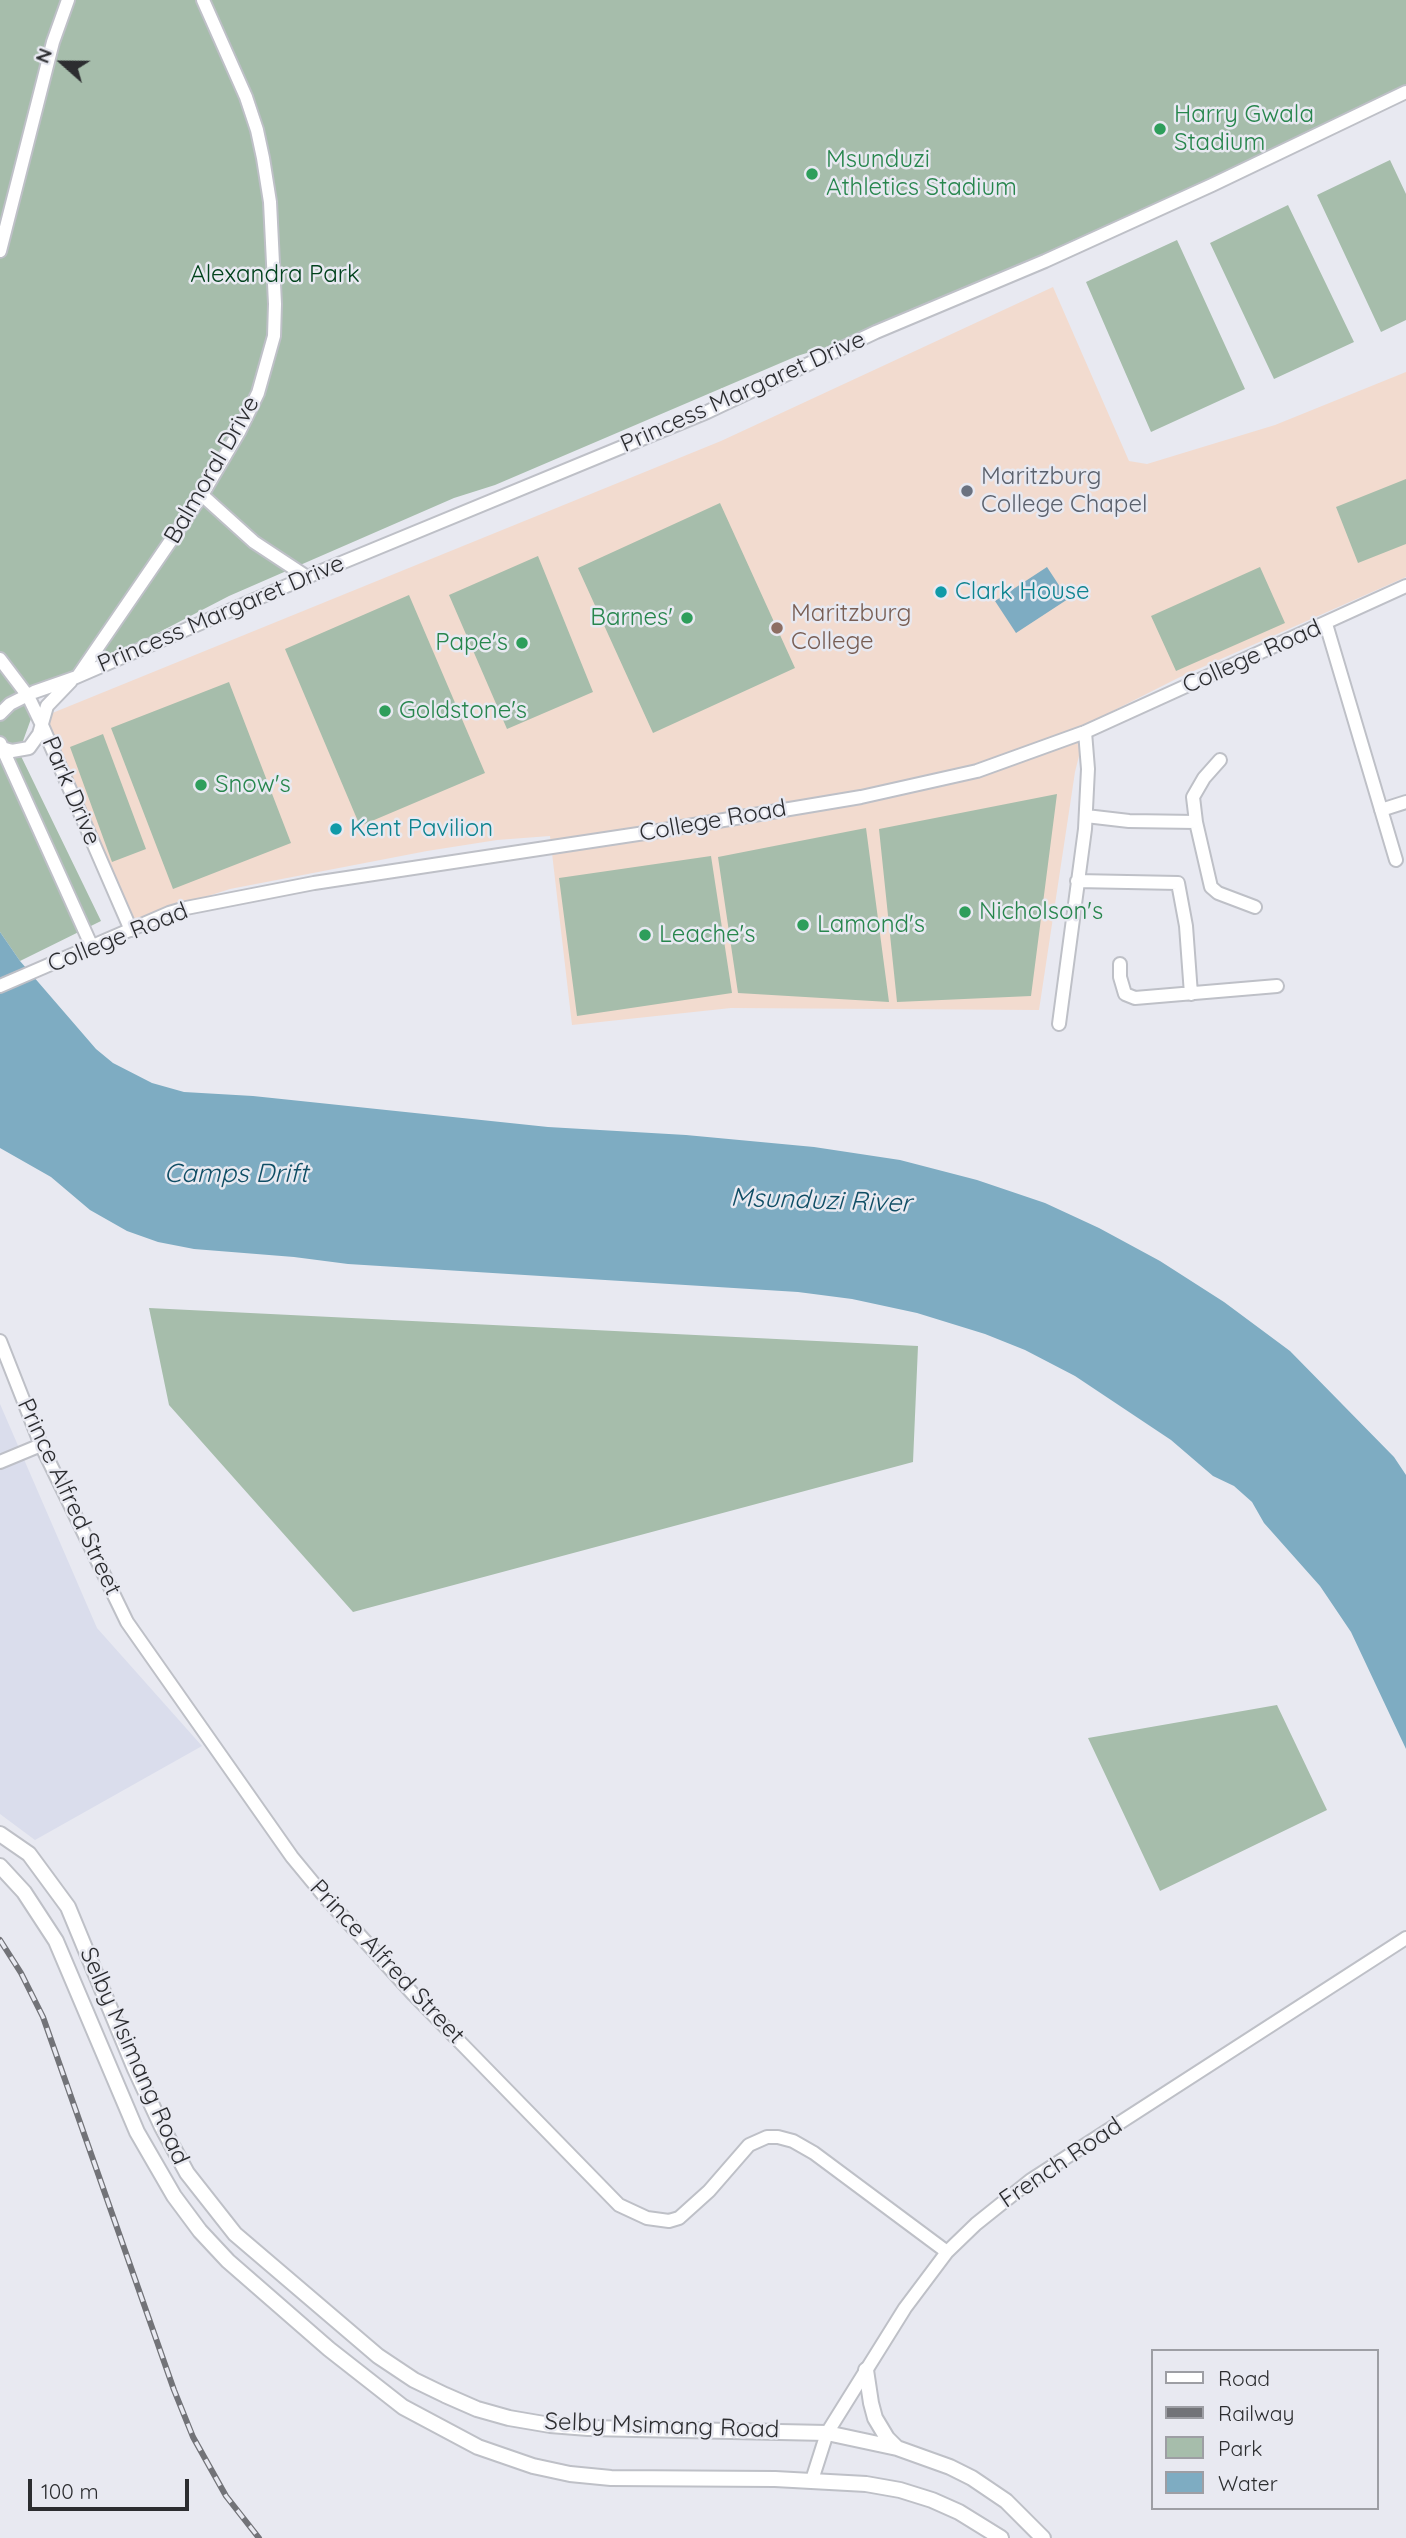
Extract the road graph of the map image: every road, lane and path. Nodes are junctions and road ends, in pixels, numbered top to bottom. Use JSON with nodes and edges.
{"nodes":[{"id":1,"x":68,"y":0,"type":"edge"},
{"id":2,"x":203,"y":0,"type":"edge"},
{"id":3,"x":1406,"y":92,"type":"edge"},
{"id":4,"x":0,"y":251,"type":"edge"},
{"id":5,"x":202,"y":495,"type":"junction"},
{"id":6,"x":307,"y":577,"type":"junction"},
{"id":7,"x":1406,"y":586,"type":"edge"},
{"id":8,"x":1326,"y":624,"type":"junction"},
{"id":9,"x":0,"y":659,"type":"edge"},
{"id":10,"x":76,"y":677,"type":"junction"},
{"id":11,"x":28,"y":696,"type":"junction"},
{"id":12,"x":0,"y":714,"type":"edge"},
{"id":13,"x":41,"y":723,"type":"junction"},
{"id":14,"x":1085,"y":732,"type":"junction"},
{"id":15,"x":1,"y":746,"type":"edge"},
{"id":16,"x":1220,"y":760,"type":"dead end"},
{"id":17,"x":1406,"y":802,"type":"edge"},
{"id":18,"x":1381,"y":810,"type":"junction"},
{"id":19,"x":1086,"y":816,"type":"junction"},
{"id":20,"x":1196,"y":822,"type":"junction"},
{"id":21,"x":1396,"y":860,"type":"dead end"},
{"id":22,"x":1077,"y":881,"type":"junction"},
{"id":23,"x":1255,"y":907,"type":"dead end"},
{"id":24,"x":131,"y":930,"type":"junction"},
{"id":25,"x":92,"y":947,"type":"junction"},
{"id":26,"x":1120,"y":964,"type":"dead end"},
{"id":27,"x":0,"y":986,"type":"edge"},
{"id":28,"x":1277,"y":986,"type":"dead end"},
{"id":29,"x":1191,"y":994,"type":"junction"},
{"id":30,"x":1059,"y":1024,"type":"dead end"},
{"id":31,"x":0,"y":1341,"type":"edge"},
{"id":32,"x":41,"y":1445,"type":"junction"},
{"id":33,"x":0,"y":1462,"type":"edge"},
{"id":34,"x":0,"y":1834,"type":"edge"},
{"id":35,"x":0,"y":1866,"type":"edge"},
{"id":36,"x":1406,"y":1938,"type":"edge"},
{"id":37,"x":947,"y":2252,"type":"junction"},
{"id":38,"x":866,"y":2370,"type":"junction"},
{"id":39,"x":827,"y":2433,"type":"junction"},
{"id":40,"x":897,"y":2448,"type":"junction"},
{"id":41,"x":812,"y":2480,"type":"junction"},
{"id":42,"x":1001,"y":2538,"type":"edge"},
{"id":43,"x":1043,"y":2538,"type":"edge"}],
"edges":[{"from":1,"to":4,"type":"street"},
{"from":2,"to":5,"type":"street","name":"Balmoral Drive"},
{"from":3,"to":6,"type":"street","name":"Princess Margaret Drive"},
{"from":5,"to":6,"type":"street"},
{"from":5,"to":10,"type":"street","name":"Balmoral Drive"},
{"from":6,"to":10,"type":"street","name":"Princess Margaret Drive"},
{"from":7,"to":8,"type":"street","name":"College Road"},
{"from":8,"to":14,"type":"street","name":"College Road"},
{"from":8,"to":18,"type":"street"},
{"from":9,"to":11,"type":"street","name":"Park Drive"},
{"from":10,"to":11,"type":"street","name":"Princess Margaret Drive"},
{"from":10,"to":13,"type":"street","name":"Princess Margaret Drive"},
{"from":11,"to":12,"type":"street","name":"Princess Margaret Drive"},
{"from":11,"to":13,"type":"street","name":"Park Drive"},
{"from":13,"to":15,"type":"street","name":"Princess Margaret Drive"},
{"from":13,"to":24,"type":"street","name":"Park Drive"},
{"from":14,"to":19,"type":"street"},
{"from":14,"to":24,"type":"street","name":"College Road"},
{"from":15,"to":25,"type":"street","name":"Park Drive"},
{"from":16,"to":20,"type":"street"},
{"from":17,"to":18,"type":"street"},
{"from":18,"to":21,"type":"street"},
{"from":19,"to":20,"type":"street"},
{"from":19,"to":22,"type":"street"},
{"from":20,"to":23,"type":"street"},
{"from":22,"to":29,"type":"street"},
{"from":22,"to":30,"type":"street"},
{"from":24,"to":25,"type":"street","name":"College Road"},
{"from":25,"to":27,"type":"street","name":"College Road"},
{"from":26,"to":29,"type":"street"},
{"from":28,"to":29,"type":"street"},
{"from":31,"to":32,"type":"street","name":"Prince Alfred Street"},
{"from":32,"to":33,"type":"street"},
{"from":32,"to":37,"type":"street","name":"Prince Alfred Street"},
{"from":34,"to":39,"type":"main road","name":"Selby Msimang Road"},
{"from":35,"to":41,"type":"main road","name":"Selby Msimang Road"},
{"from":36,"to":37,"type":"street","name":"French Road"},
{"from":37,"to":38,"type":"street","name":"French Road"},
{"from":38,"to":39,"type":"street","name":"French Road"},
{"from":38,"to":40,"type":"main road"},
{"from":39,"to":40,"type":"main road","name":"Selby Msimang Road"},
{"from":39,"to":41,"type":"street","name":"French Road"},
{"from":40,"to":43,"type":"main road","name":"Selby Msimang Road"},
{"from":41,"to":42,"type":"main road","name":"Selby Msimang Road"}]}
